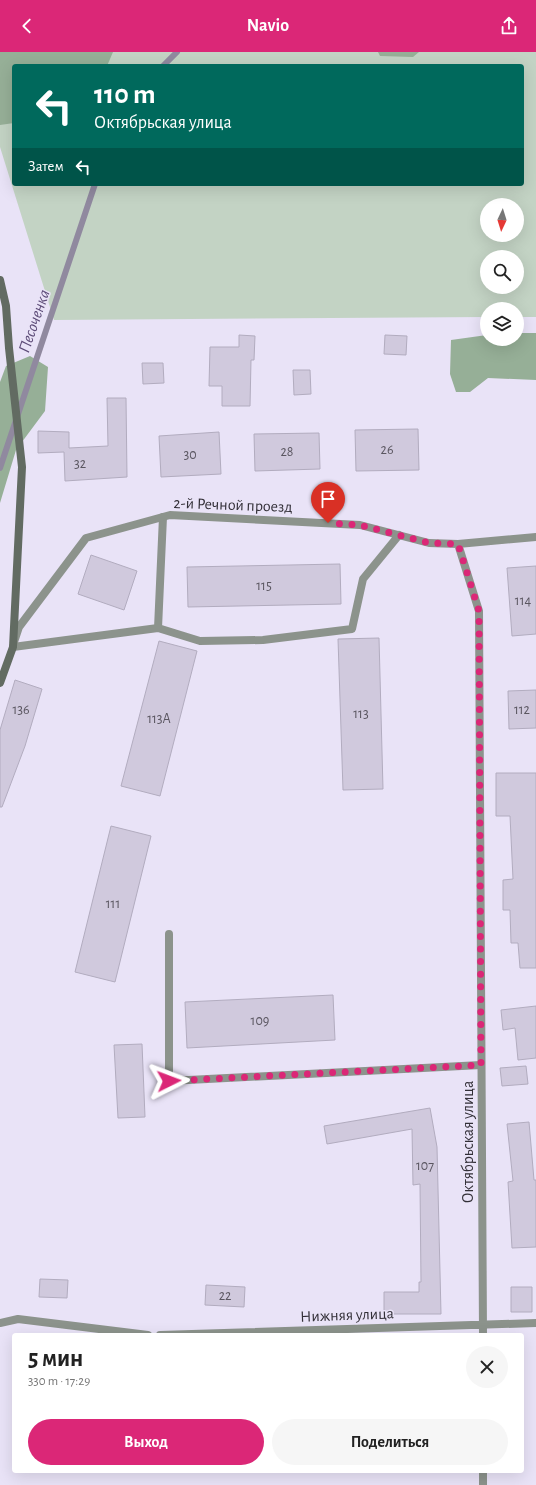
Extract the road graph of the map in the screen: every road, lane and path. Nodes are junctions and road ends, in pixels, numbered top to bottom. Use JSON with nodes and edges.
{"nodes":[{"id":1,"x":0,"y":280,"type":"edge"},
{"id":2,"x":163,"y":517,"type":"junction"},
{"id":3,"x":399,"y":535,"type":"junction"},
{"id":4,"x":536,"y":537,"type":"edge"},
{"id":5,"x":458,"y":544,"type":"junction"},
{"id":6,"x":158,"y":628,"type":"junction"},
{"id":7,"x":13,"y":647,"type":"junction"},
{"id":8,"x":0,"y":683,"type":"edge"},
{"id":9,"x":169,"y":934,"type":"dead end"},
{"id":10,"x":481,"y":1065,"type":"junction"},
{"id":11,"x":0,"y":1323,"type":"edge"},
{"id":12,"x":536,"y":1323,"type":"edge"},
{"id":13,"x":483,"y":1325,"type":"junction"},
{"id":14,"x":132,"y":1333,"type":"edge"},
{"id":15,"x":225,"y":1333,"type":"edge"},
{"id":16,"x":483,"y":1333,"type":"edge"},
{"id":17,"x":483,"y":1473,"type":"edge"},
{"id":18,"x":483,"y":1485,"type":"edge"}],
"edges":[{"from":1,"to":7,"type":"street"},
{"from":2,"to":3,"type":"street","name":"2-й Речной проезд"},
{"from":2,"to":6,"type":"street"},
{"from":2,"to":7,"type":"street","name":"2-й Речной проезд"},
{"from":3,"to":5,"type":"street","name":"2-й Речной проезд"},
{"from":3,"to":6,"type":"street"},
{"from":4,"to":5,"type":"street","name":"2-й Речной проезд"},
{"from":5,"to":10,"type":"street","name":"Октябрьская улица"},
{"from":6,"to":7,"type":"street"},
{"from":7,"to":8,"type":"street"},
{"from":9,"to":10,"type":"street"},
{"from":10,"to":13,"type":"street","name":"Октябрьская улица"},
{"from":11,"to":14,"type":"street"},
{"from":12,"to":13,"type":"street","name":"Нижняя улица"},
{"from":13,"to":15,"type":"street","name":"Нижняя улица"},
{"from":13,"to":16,"type":"street","name":"Октябрьская улица"},
{"from":17,"to":18,"type":"street"}]}
